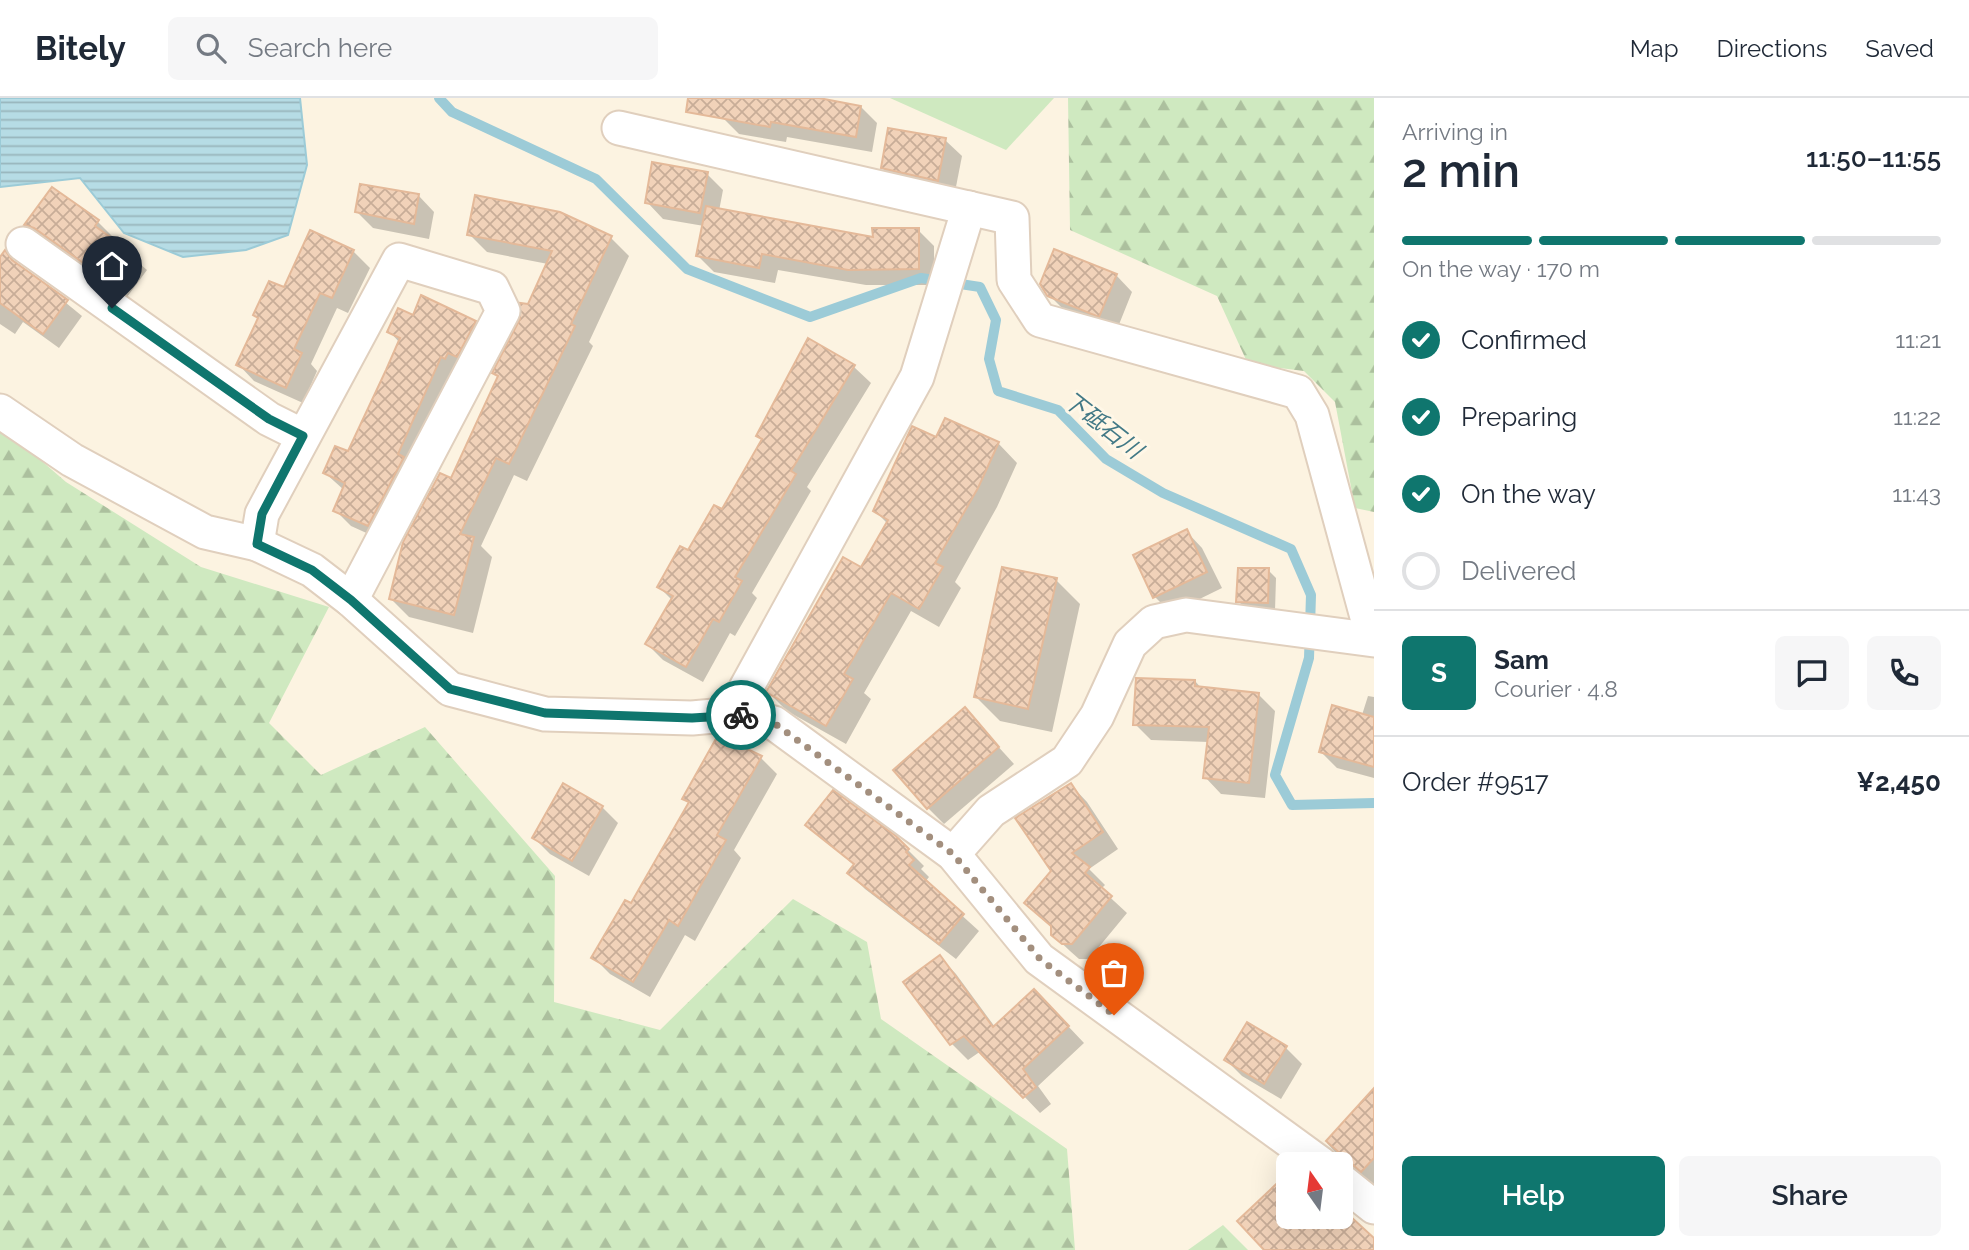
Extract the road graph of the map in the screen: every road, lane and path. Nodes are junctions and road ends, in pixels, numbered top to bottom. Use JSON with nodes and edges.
{"nodes":[{"id":1,"x":619,"y":128,"type":"dead end"},
{"id":2,"x":969,"y":208,"type":"junction"},
{"id":3,"x":23,"y":244,"type":"dead end"},
{"id":4,"x":0,"y":411,"type":"edge"},
{"id":5,"x":303,"y":436,"type":"junction"},
{"id":6,"x":257,"y":544,"type":"junction"},
{"id":7,"x":351,"y":600,"type":"junction"},
{"id":8,"x":1373,"y":640,"type":"edge"},
{"id":9,"x":736,"y":714,"type":"junction"},
{"id":10,"x":953,"y":854,"type":"junction"},
{"id":11,"x":1305,"y":1152,"type":"edge"},
{"id":12,"x":1353,"y":1191,"type":"edge"},
{"id":13,"x":1374,"y":1208,"type":"edge"}],
"edges":[{"from":1,"to":2,"type":"street"},
{"from":2,"to":8,"type":"street"},
{"from":2,"to":9,"type":"street"},
{"from":3,"to":5,"type":"street"},
{"from":4,"to":6,"type":"street"},
{"from":5,"to":6,"type":"street"},
{"from":5,"to":7,"type":"street"},
{"from":6,"to":7,"type":"street"},
{"from":7,"to":9,"type":"street"},
{"from":8,"to":10,"type":"street"},
{"from":9,"to":10,"type":"street"},
{"from":10,"to":11,"type":"street"},
{"from":12,"to":13,"type":"street"}]}
